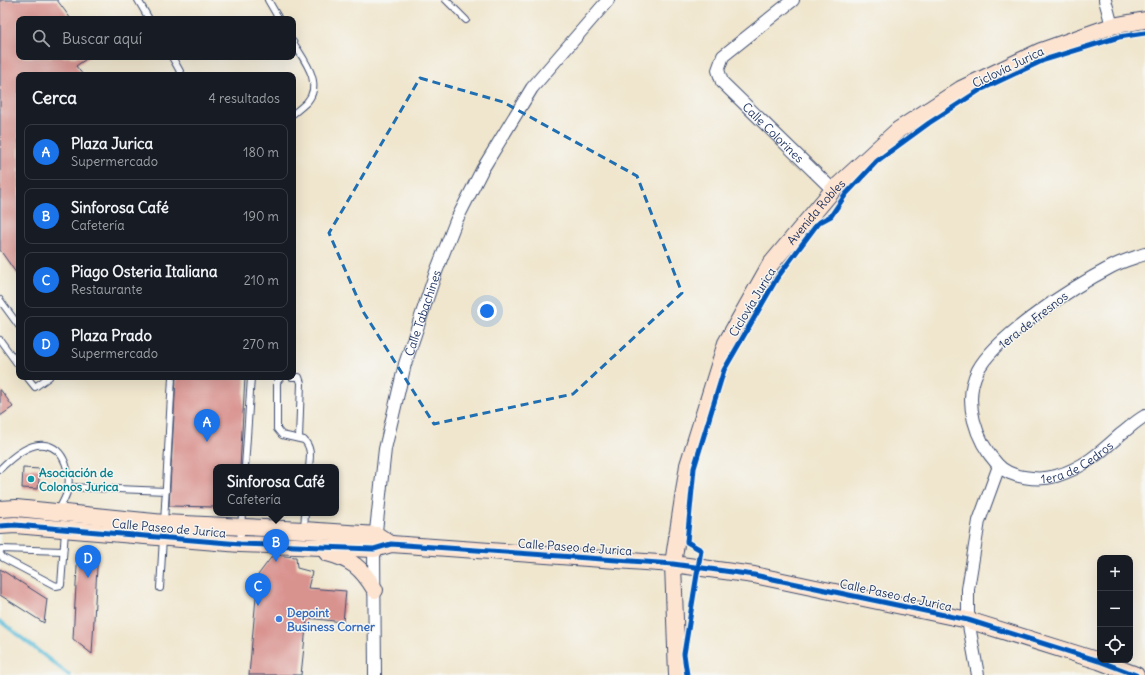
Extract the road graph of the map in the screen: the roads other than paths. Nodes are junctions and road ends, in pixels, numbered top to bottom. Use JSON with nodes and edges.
{"nodes":[{"id":1,"x":138,"y":0,"type":"edge"},
{"id":2,"x":268,"y":0,"type":"edge"},
{"id":3,"x":446,"y":0,"type":"edge"},
{"id":4,"x":608,"y":0,"type":"edge"},
{"id":5,"x":793,"y":0,"type":"edge"},
{"id":6,"x":1105,"y":0,"type":"edge"},
{"id":7,"x":147,"y":16,"type":"edge"},
{"id":8,"x":277,"y":16,"type":"edge"},
{"id":9,"x":466,"y":20,"type":"dead end"},
{"id":10,"x":1145,"y":20,"type":"edge"},
{"id":11,"x":1112,"y":26,"type":"junction"},
{"id":12,"x":296,"y":47,"type":"edge"},
{"id":13,"x":174,"y":60,"type":"edge"},
{"id":14,"x":180,"y":72,"type":"edge"},
{"id":15,"x":296,"y":111,"type":"edge"},
{"id":16,"x":834,"y":190,"type":"junction"},
{"id":17,"x":1145,"y":254,"type":"edge"},
{"id":18,"x":0,"y":300,"type":"edge"},
{"id":19,"x":16,"y":322,"type":"edge"},
{"id":20,"x":0,"y":340,"type":"edge"},
{"id":21,"x":16,"y":362,"type":"edge"},
{"id":22,"x":296,"y":378,"type":"edge"},
{"id":23,"x":29,"y":380,"type":"edge"},
{"id":24,"x":46,"y":380,"type":"edge"},
{"id":25,"x":172,"y":380,"type":"edge"},
{"id":26,"x":251,"y":380,"type":"edge"},
{"id":27,"x":279,"y":380,"type":"edge"},
{"id":28,"x":1145,"y":416,"type":"edge"},
{"id":29,"x":298,"y":438,"type":"junction"},
{"id":30,"x":245,"y":464,"type":"edge"},
{"id":31,"x":309,"y":464,"type":"edge"},
{"id":32,"x":999,"y":466,"type":"junction"},
{"id":33,"x":0,"y":469,"type":"edge"},
{"id":34,"x":68,"y":487,"type":"junction"},
{"id":35,"x":166,"y":492,"type":"junction"},
{"id":36,"x":5,"y":508,"type":"edge"},
{"id":37,"x":57,"y":514,"type":"junction"},
{"id":38,"x":306,"y":516,"type":"edge"},
{"id":39,"x":242,"y":520,"type":"edge"},
{"id":40,"x":0,"y":526,"type":"edge"},
{"id":41,"x":65,"y":529,"type":"junction"},
{"id":42,"x":163,"y":530,"type":"junction"},
{"id":43,"x":304,"y":530,"type":"junction"},
{"id":44,"x":376,"y":542,"type":"junction"},
{"id":45,"x":240,"y":544,"type":"junction"},
{"id":46,"x":293,"y":545,"type":"junction"},
{"id":47,"x":64,"y":550,"type":"junction"},
{"id":48,"x":0,"y":552,"type":"edge"},
{"id":49,"x":673,"y":564,"type":"junction"},
{"id":50,"x":160,"y":588,"type":"dead end"},
{"id":51,"x":374,"y":590,"type":"junction"},
{"id":52,"x":968,"y":620,"type":"junction"},
{"id":53,"x":375,"y":675,"type":"edge"},
{"id":54,"x":677,"y":675,"type":"edge"},
{"id":55,"x":978,"y":675,"type":"edge"},
{"id":56,"x":1136,"y":675,"type":"edge"}],
"edges":[{"from":1,"to":7,"type":"lane"},
{"from":2,"to":8,"type":"lane"},
{"from":3,"to":9,"type":"lane"},
{"from":4,"to":44,"type":"street","name":"Calle Tabachines"},
{"from":5,"to":16,"type":"street","name":"Calle Colorines"},
{"from":6,"to":11,"type":"street"},
{"from":10,"to":11,"type":"street","name":"Avenida Robles"},
{"from":11,"to":16,"type":"street","name":"Avenida Robles"},
{"from":12,"to":15,"type":"lane"},
{"from":13,"to":14,"type":"lane"},
{"from":16,"to":49,"type":"street","name":"Avenida Robles"},
{"from":17,"to":32,"type":"street","name":"1era de Fresnos"},
{"from":18,"to":19,"type":"lane"},
{"from":20,"to":21,"type":"lane"},
{"from":22,"to":29,"type":"lane"},
{"from":23,"to":24,"type":"lane"},
{"from":25,"to":35,"type":"lane"},
{"from":26,"to":30,"type":"lane"},
{"from":27,"to":29,"type":"lane"},
{"from":28,"to":32,"type":"street","name":"1era de Cedros"},
{"from":29,"to":31,"type":"lane"},
{"from":32,"to":52,"type":"street"},
{"from":33,"to":34,"type":"lane"},
{"from":34,"to":35,"type":"lane"},
{"from":34,"to":37,"type":"lane"},
{"from":35,"to":42,"type":"lane"},
{"from":36,"to":37,"type":"street","name":"Calle Paseo de Jurica"},
{"from":37,"to":42,"type":"street","name":"Calle Paseo de Jurica"},
{"from":38,"to":43,"type":"lane"},
{"from":39,"to":42,"type":"street","name":"Calle Paseo de Jurica"},
{"from":39,"to":43,"type":"street","name":"Calle Paseo de Jurica"},
{"from":39,"to":45,"type":"lane"},
{"from":40,"to":41,"type":"street","name":"Calle Paseo de Jurica"},
{"from":41,"to":42,"type":"street","name":"Calle Paseo de Jurica"},
{"from":41,"to":47,"type":"lane"},
{"from":42,"to":45,"type":"street","name":"Calle Paseo de Jurica"},
{"from":42,"to":50,"type":"lane"},
{"from":43,"to":44,"type":"street","name":"Calle Paseo de Jurica"},
{"from":44,"to":46,"type":"street","name":"Calle Paseo de Jurica"},
{"from":44,"to":49,"type":"street","name":"Calle Paseo de Jurica"},
{"from":44,"to":51,"type":"street","name":"Calle Tabachines"},
{"from":45,"to":46,"type":"street","name":"Calle Paseo de Jurica"},
{"from":46,"to":51,"type":"street"},
{"from":47,"to":48,"type":"lane"},
{"from":47,"to":48,"type":"lane"},
{"from":49,"to":52,"type":"street","name":"Calle Paseo de Jurica"},
{"from":49,"to":54,"type":"street","name":"Avenida Robles"},
{"from":51,"to":53,"type":"street","name":"Calle Tabachines"},
{"from":52,"to":55,"type":"street"},
{"from":52,"to":56,"type":"street","name":"Calle Paseo de Jurica"}]}
